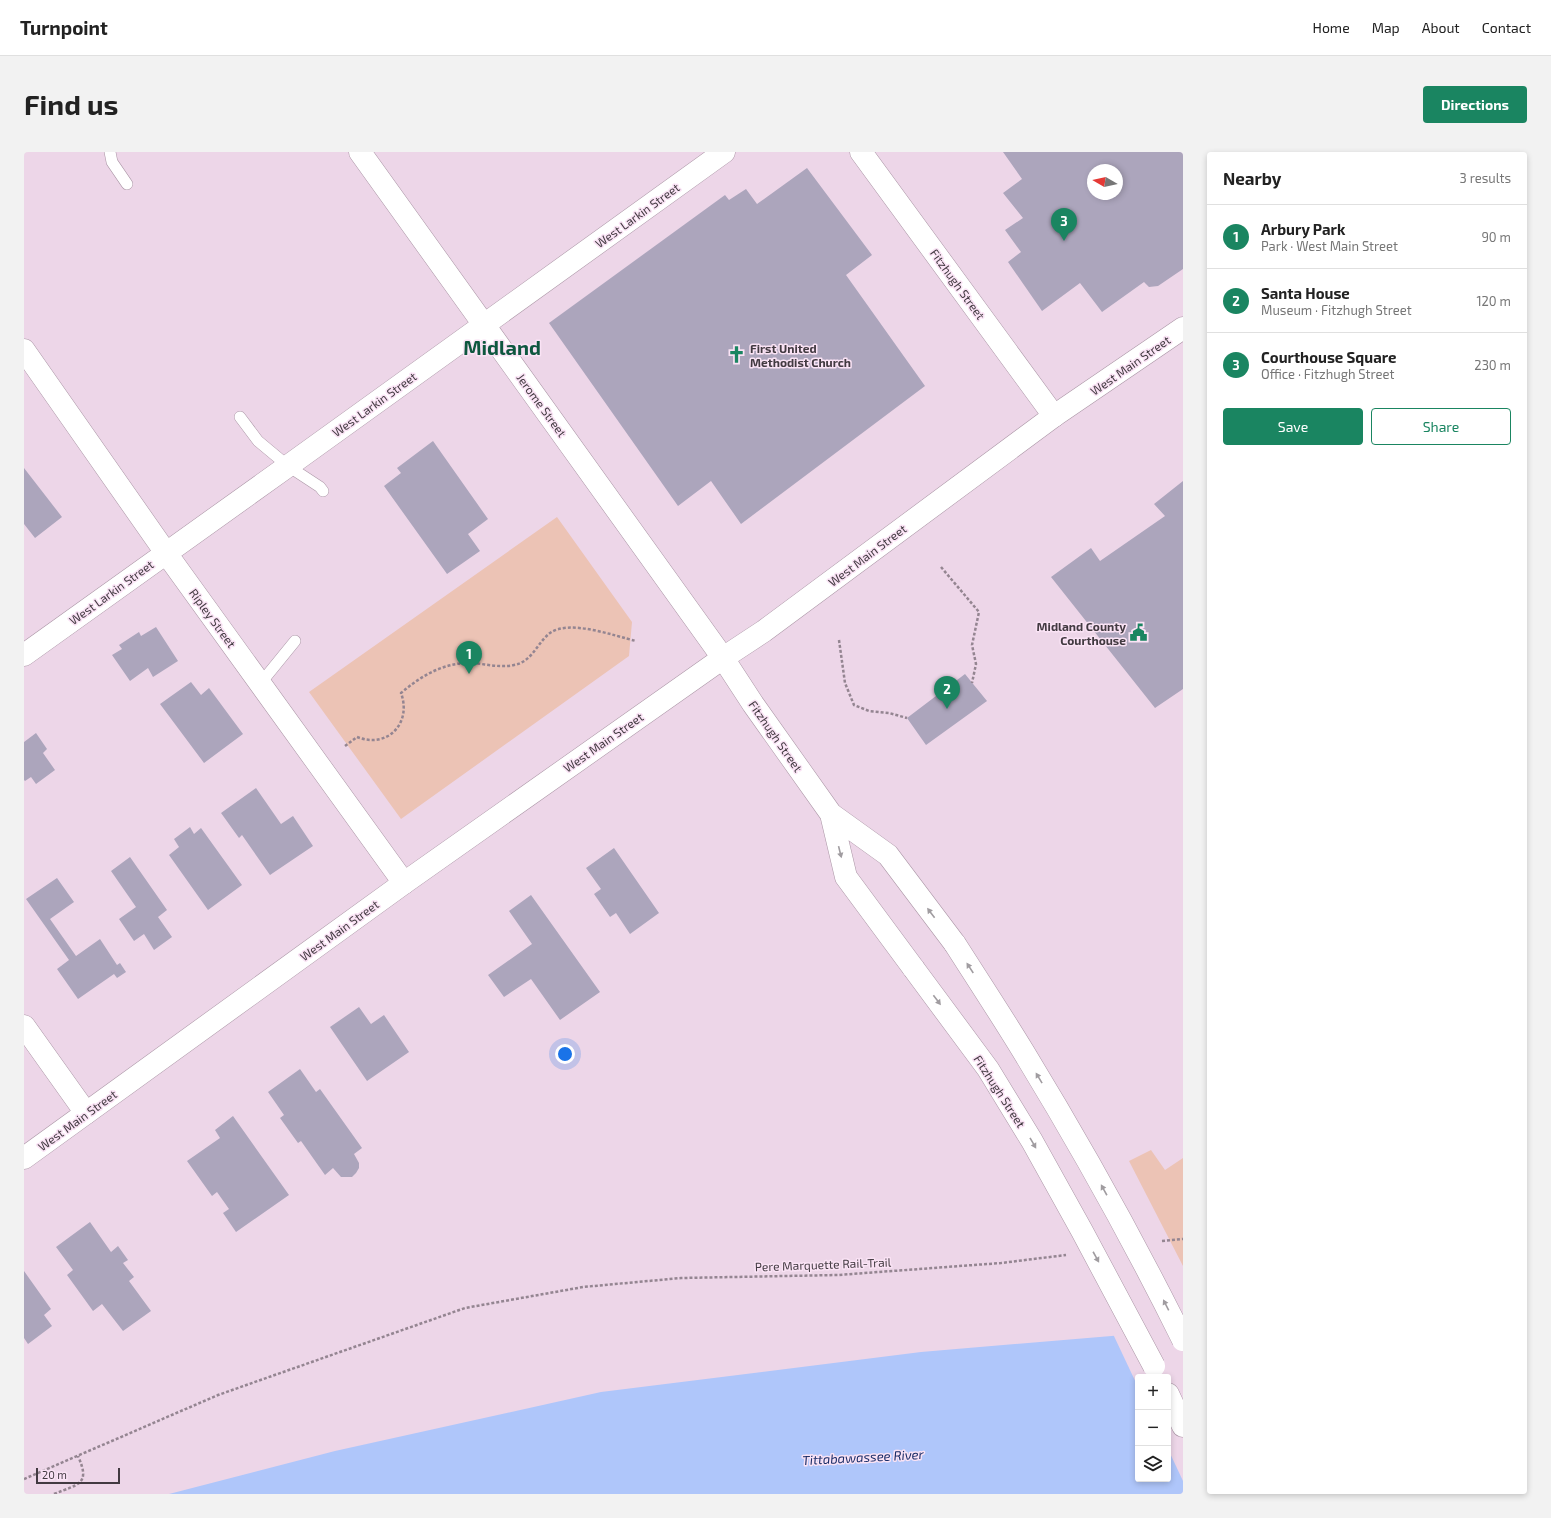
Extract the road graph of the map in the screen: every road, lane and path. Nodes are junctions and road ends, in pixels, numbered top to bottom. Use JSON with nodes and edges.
{"nodes":[{"id":1,"x":110,"y":152,"type":"edge"},
{"id":2,"x":360,"y":152,"type":"edge"},
{"id":3,"x":724,"y":152,"type":"edge"},
{"id":4,"x":861,"y":152,"type":"edge"},
{"id":5,"x":127,"y":184,"type":"dead end"},
{"id":6,"x":484,"y":325,"type":"junction"},
{"id":7,"x":1183,"y":328,"type":"edge"},
{"id":8,"x":24,"y":350,"type":"edge"},
{"id":9,"x":240,"y":416,"type":"dead end"},
{"id":10,"x":1054,"y":416,"type":"junction"},
{"id":11,"x":288,"y":466,"type":"junction"},
{"id":12,"x":323,"y":491,"type":"dead end"},
{"id":13,"x":166,"y":553,"type":"junction"},
{"id":14,"x":941,"y":568,"type":"dead end"},
{"id":15,"x":839,"y":640,"type":"dead end"},
{"id":16,"x":295,"y":641,"type":"dead end"},
{"id":17,"x":636,"y":641,"type":"dead end"},
{"id":18,"x":24,"y":655,"type":"edge"},
{"id":19,"x":723,"y":658,"type":"junction"},
{"id":20,"x":972,"y":683,"type":"dead end"},
{"id":21,"x":260,"y":684,"type":"junction"},
{"id":22,"x":907,"y":718,"type":"dead end"},
{"id":23,"x":345,"y":746,"type":"dead end"},
{"id":24,"x":831,"y":814,"type":"junction"},
{"id":25,"x":404,"y":883,"type":"junction"},
{"id":26,"x":24,"y":1026,"type":"edge"},
{"id":27,"x":86,"y":1113,"type":"junction"},
{"id":28,"x":24,"y":1158,"type":"edge"},
{"id":29,"x":1183,"y":1239,"type":"edge"},
{"id":30,"x":1155,"y":1242,"type":"dead end"},
{"id":31,"x":1067,"y":1254,"type":"dead end"},
{"id":32,"x":1183,"y":1340,"type":"edge"},
{"id":33,"x":1158,"y":1374,"type":"edge"},
{"id":34,"x":1171,"y":1400,"type":"edge"},
{"id":35,"x":1183,"y":1426,"type":"edge"},
{"id":36,"x":78,"y":1456,"type":"junction"},
{"id":37,"x":24,"y":1479,"type":"edge"},
{"id":38,"x":54,"y":1494,"type":"edge"}],
"edges":[{"from":1,"to":5,"type":"lane"},
{"from":2,"to":6,"type":"main road","name":"Jerome Street"},
{"from":3,"to":6,"type":"main road","name":"West Larkin Street"},
{"from":4,"to":10,"type":"main road","name":"Fitzhugh Street"},
{"from":6,"to":11,"type":"main road","name":"West Larkin Street"},
{"from":6,"to":19,"type":"main road","name":"Jerome Street"},
{"from":7,"to":10,"type":"main road","name":"West Main Street"},
{"from":8,"to":13,"type":"main road","name":"Ripley Street"},
{"from":9,"to":11,"type":"lane"},
{"from":10,"to":19,"type":"main road","name":"West Main Street"},
{"from":11,"to":12,"type":"lane"},
{"from":11,"to":13,"type":"main road","name":"West Larkin Street"},
{"from":13,"to":18,"type":"main road","name":"West Larkin Street"},
{"from":13,"to":21,"type":"main road","name":"Ripley Street"},
{"from":14,"to":20,"type":"path"},
{"from":15,"to":22,"type":"path"},
{"from":16,"to":21,"type":"lane"},
{"from":17,"to":23,"type":"path"},
{"from":19,"to":24,"type":"main road","name":"Fitzhugh Street"},
{"from":19,"to":25,"type":"main road","name":"West Main Street"},
{"from":21,"to":25,"type":"main road","name":"Ripley Street"},
{"from":32,"to":24,"type":"main road","name":"Fitzhugh Street","one_way":true,"bridge":true},
{"from":24,"to":33,"type":"main road","name":"Fitzhugh Street","one_way":true,"bridge":true},
{"from":25,"to":27,"type":"main road","name":"West Main Street"},
{"from":26,"to":27,"type":"main road"},
{"from":27,"to":28,"type":"main road","name":"West Main Street"},
{"from":29,"to":30,"type":"path"},
{"from":31,"to":36,"type":"path","name":"Pere Marquette Rail-Trail"},
{"from":34,"to":35,"type":"main road"},
{"from":36,"to":37,"type":"path","name":"Pere Marquette Rail-Trail"},
{"from":36,"to":38,"type":"path"}]}
